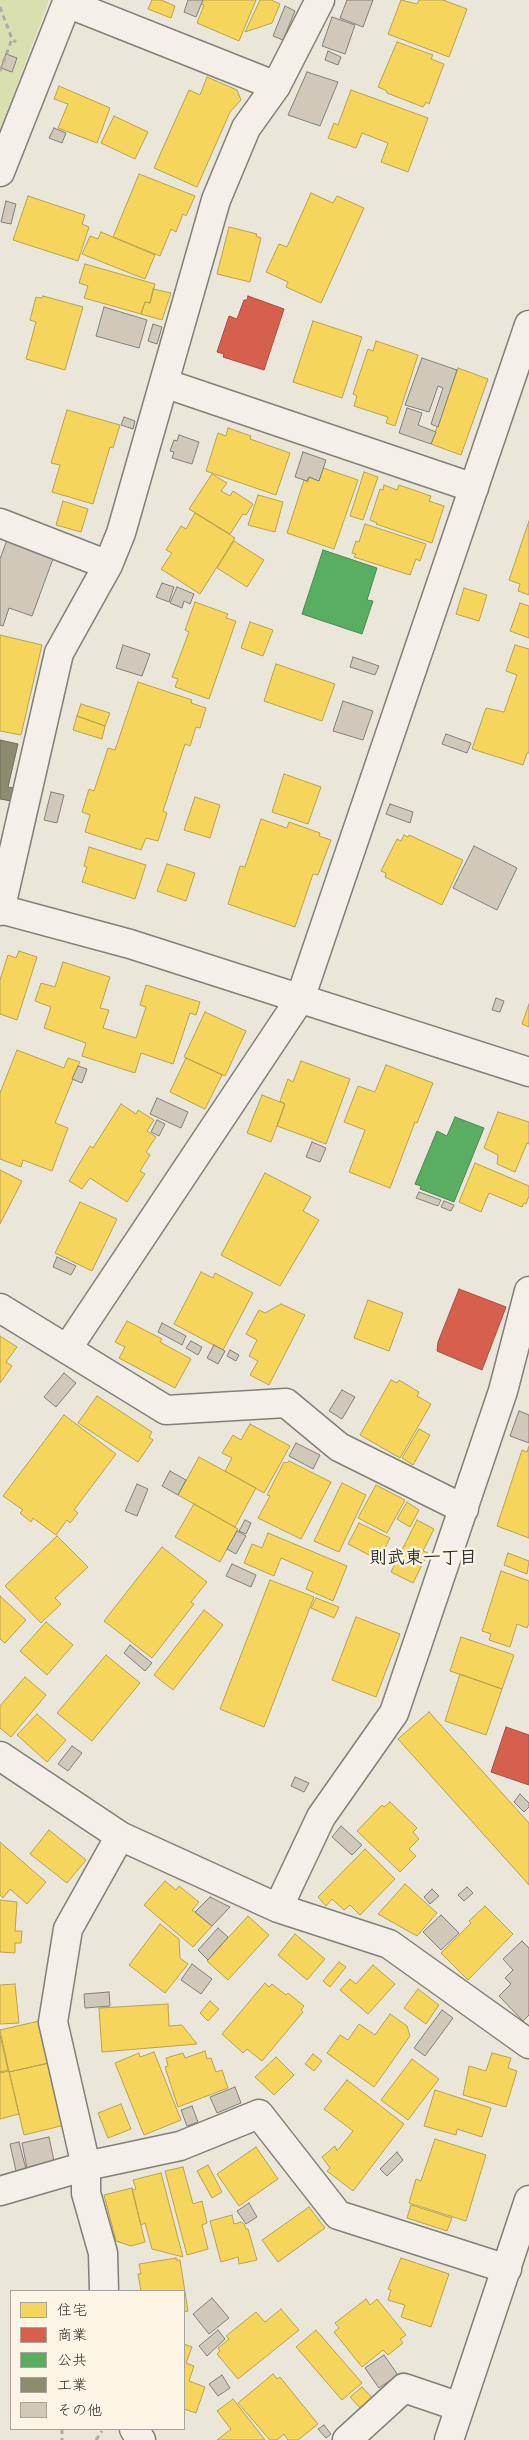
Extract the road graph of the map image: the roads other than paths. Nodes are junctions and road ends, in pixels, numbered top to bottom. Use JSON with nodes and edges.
{"nodes":[{"id":1,"x":320,"y":0,"type":"edge"},
{"id":2,"x":68,"y":2,"type":"edge"},
{"id":3,"x":276,"y":86,"type":"junction"},
{"id":4,"x":0,"y":172,"type":"edge"},
{"id":5,"x":529,"y":325,"type":"edge"},
{"id":6,"x":164,"y":383,"type":"junction"},
{"id":7,"x":474,"y":488,"type":"junction"},
{"id":8,"x":0,"y":523,"type":"edge"},
{"id":9,"x":108,"y":565,"type":"junction"},
{"id":10,"x":0,"y":909,"type":"edge"},
{"id":11,"x":300,"y":999,"type":"junction"},
{"id":12,"x":529,"y":1072,"type":"edge"},
{"id":13,"x":529,"y":1291,"type":"edge"},
{"id":14,"x":0,"y":1308,"type":"edge"},
{"id":15,"x":68,"y":1348,"type":"junction"},
{"id":16,"x":464,"y":1509,"type":"junction"},
{"id":17,"x":0,"y":1756,"type":"edge"},
{"id":18,"x":120,"y":1836,"type":"junction"},
{"id":19,"x":278,"y":1908,"type":"junction"},
{"id":20,"x":529,"y":2044,"type":"edge"},
{"id":21,"x":86,"y":2166,"type":"junction"},
{"id":22,"x":0,"y":2191,"type":"edge"},
{"id":23,"x":529,"y":2200,"type":"edge"},
{"id":24,"x":523,"y":2240,"type":"edge"},
{"id":25,"x":507,"y":2269,"type":"junction"},
{"id":26,"x":104,"y":2290,"type":"edge"},
{"id":27,"x":460,"y":2407,"type":"junction"},
{"id":28,"x":347,"y":2440,"type":"edge"},
{"id":29,"x":449,"y":2440,"type":"edge"}],
"edges":[{"from":1,"to":3,"type":"street"},
{"from":2,"to":3,"type":"street"},
{"from":2,"to":4,"type":"street"},
{"from":3,"to":6,"type":"street"},
{"from":5,"to":7,"type":"street"},
{"from":6,"to":7,"type":"street"},
{"from":6,"to":9,"type":"street"},
{"from":7,"to":11,"type":"street"},
{"from":8,"to":9,"type":"street"},
{"from":9,"to":10,"type":"street"},
{"from":10,"to":11,"type":"street"},
{"from":11,"to":12,"type":"street"},
{"from":11,"to":15,"type":"street"},
{"from":13,"to":16,"type":"street"},
{"from":14,"to":15,"type":"street"},
{"from":15,"to":16,"type":"street"},
{"from":16,"to":19,"type":"street"},
{"from":17,"to":18,"type":"street"},
{"from":18,"to":19,"type":"street"},
{"from":18,"to":21,"type":"street"},
{"from":19,"to":20,"type":"street"},
{"from":21,"to":22,"type":"street"},
{"from":21,"to":25,"type":"street"},
{"from":21,"to":26,"type":"street"},
{"from":23,"to":24,"type":"street"},
{"from":24,"to":25,"type":"street"},
{"from":25,"to":27,"type":"street"},
{"from":27,"to":28,"type":"street"},
{"from":27,"to":29,"type":"street"}]}
